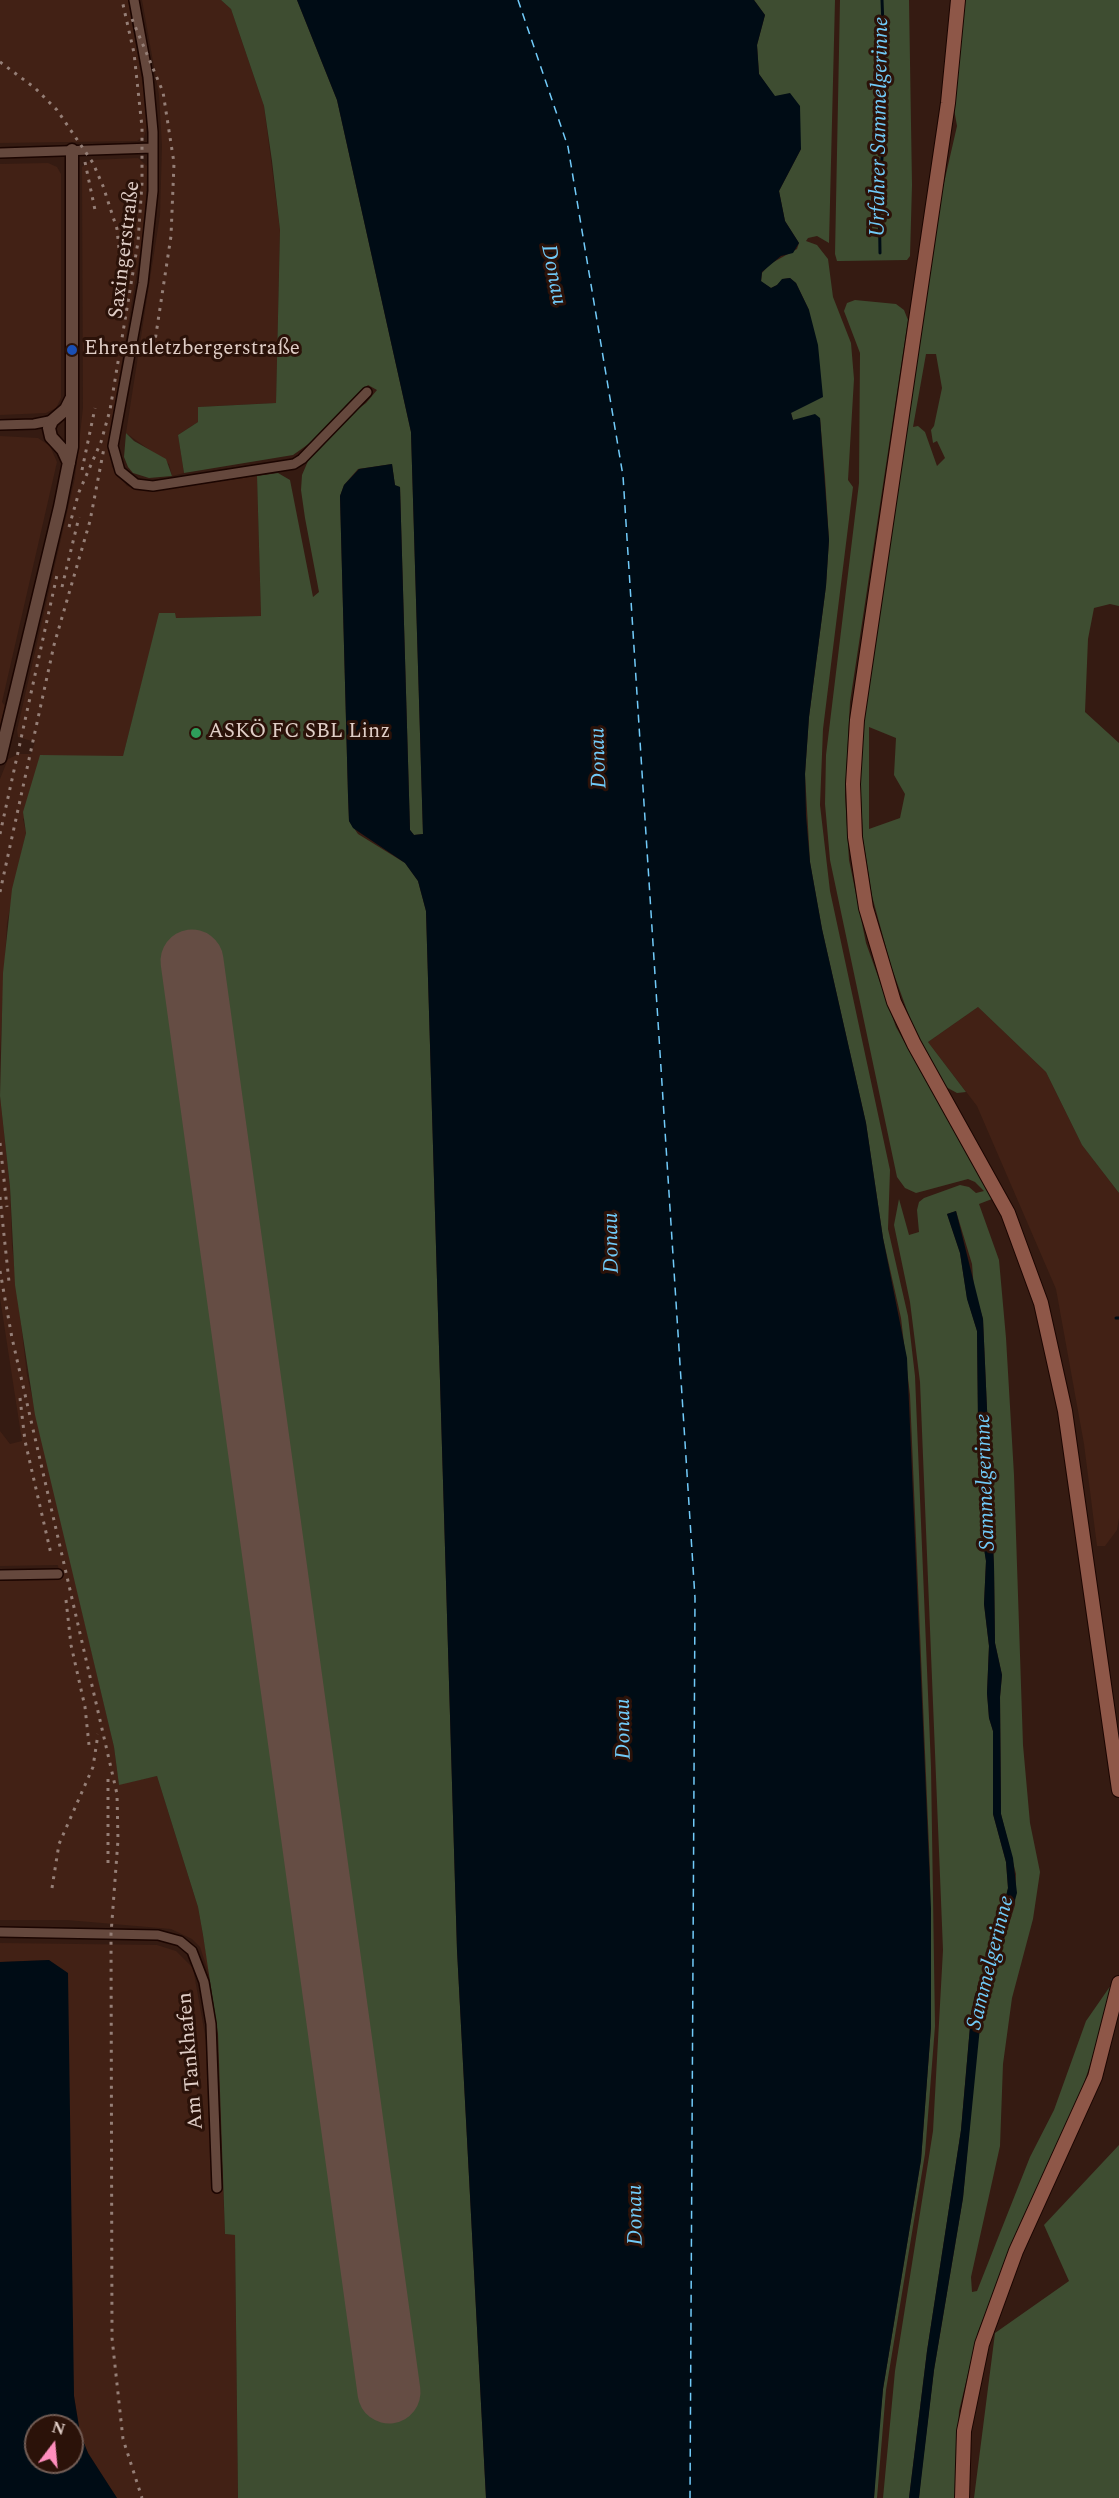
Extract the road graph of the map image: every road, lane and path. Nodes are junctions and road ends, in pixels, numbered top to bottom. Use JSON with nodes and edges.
{"nodes":[{"id":1,"x":134,"y":0,"type":"edge"},
{"id":2,"x":958,"y":0,"type":"edge"},
{"id":3,"x":153,"y":148,"type":"junction"},
{"id":4,"x":72,"y":150,"type":"junction"},
{"id":5,"x":0,"y":153,"type":"edge"},
{"id":6,"x":367,"y":392,"type":"dead end"},
{"id":7,"x":72,"y":397,"type":"junction"},
{"id":8,"x":56,"y":419,"type":"junction"},
{"id":9,"x":0,"y":425,"type":"edge"},
{"id":10,"x":26,"y":425,"type":"junction"},
{"id":11,"x":73,"y":429,"type":"junction"},
{"id":12,"x":53,"y":438,"type":"junction"},
{"id":13,"x":69,"y":463,"type":"junction"},
{"id":14,"x":1,"y":751,"type":"edge"},
{"id":15,"x":58,"y":1574,"type":"dead end"},
{"id":16,"x":0,"y":1575,"type":"edge"},
{"id":17,"x":1119,"y":1790,"type":"edge"},
{"id":18,"x":0,"y":1932,"type":"edge"},
{"id":19,"x":1119,"y":1983,"type":"edge"},
{"id":20,"x":218,"y":2188,"type":"dead end"},
{"id":21,"x":962,"y":2498,"type":"edge"}],
"edges":[{"from":1,"to":3,"type":"street","name":"Saxingerstraße"},
{"from":2,"to":17,"type":"main road"},
{"from":3,"to":4,"type":"street"},
{"from":3,"to":6,"type":"street","name":"Saxingerstraße"},
{"from":4,"to":5,"type":"street"},
{"from":4,"to":7,"type":"street"},
{"from":7,"to":8,"type":"street"},
{"from":7,"to":11,"type":"street"},
{"from":8,"to":10,"type":"street"},
{"from":8,"to":11,"type":"street"},
{"from":8,"to":12,"type":"street"},
{"from":9,"to":10,"type":"street"},
{"from":10,"to":12,"type":"street"},
{"from":11,"to":12,"type":"street"},
{"from":11,"to":13,"type":"street"},
{"from":12,"to":13,"type":"street"},
{"from":13,"to":14,"type":"street"},
{"from":15,"to":16,"type":"street"},
{"from":18,"to":20,"type":"street","name":"Am Tankhafen"},
{"from":19,"to":21,"type":"main road"}]}
